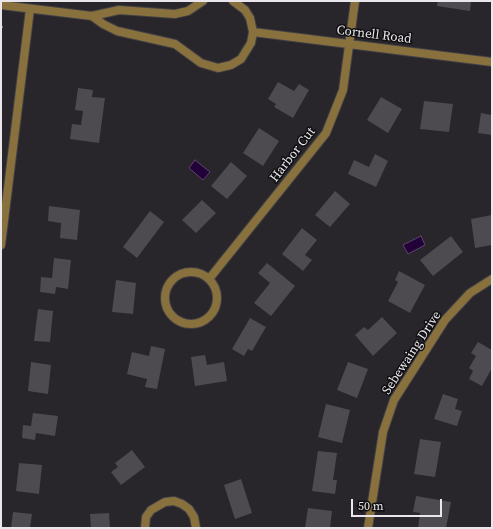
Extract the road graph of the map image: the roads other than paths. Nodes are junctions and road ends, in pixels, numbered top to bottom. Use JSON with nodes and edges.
{"nodes":[{"id":1,"x":203,"y":1,"type":"edge"},
{"id":2,"x":233,"y":1,"type":"edge"},
{"id":3,"x":355,"y":1,"type":"edge"},
{"id":4,"x":1,"y":5,"type":"edge"},
{"id":5,"x":30,"y":8,"type":"junction"},
{"id":6,"x":92,"y":16,"type":"junction"},
{"id":7,"x":253,"y":32,"type":"junction"},
{"id":8,"x":349,"y":44,"type":"junction"},
{"id":9,"x":492,"y":62,"type":"edge"},
{"id":10,"x":1,"y":245,"type":"edge"},
{"id":11,"x":209,"y":279,"type":"junction"},
{"id":12,"x":492,"y":279,"type":"edge"},
{"id":13,"x":145,"y":528,"type":"edge"},
{"id":14,"x":196,"y":528,"type":"edge"},
{"id":15,"x":368,"y":528,"type":"edge"}],
"edges":[{"from":1,"to":6,"type":"street"},
{"from":2,"to":7,"type":"street"},
{"from":3,"to":8,"type":"street","name":"Harbor Cut"},
{"from":4,"to":5,"type":"street"},
{"from":5,"to":6,"type":"street"},
{"from":5,"to":10,"type":"street"},
{"from":6,"to":7,"type":"street"},
{"from":7,"to":8,"type":"street","name":"Cornell Road"},
{"from":8,"to":9,"type":"street","name":"Cornell Road"},
{"from":8,"to":11,"type":"street","name":"Harbor Cut"},
{"from":11,"to":11,"type":"street"},
{"from":12,"to":15,"type":"street","name":"Sebewaing Drive"},
{"from":13,"to":14,"type":"street"}]}
